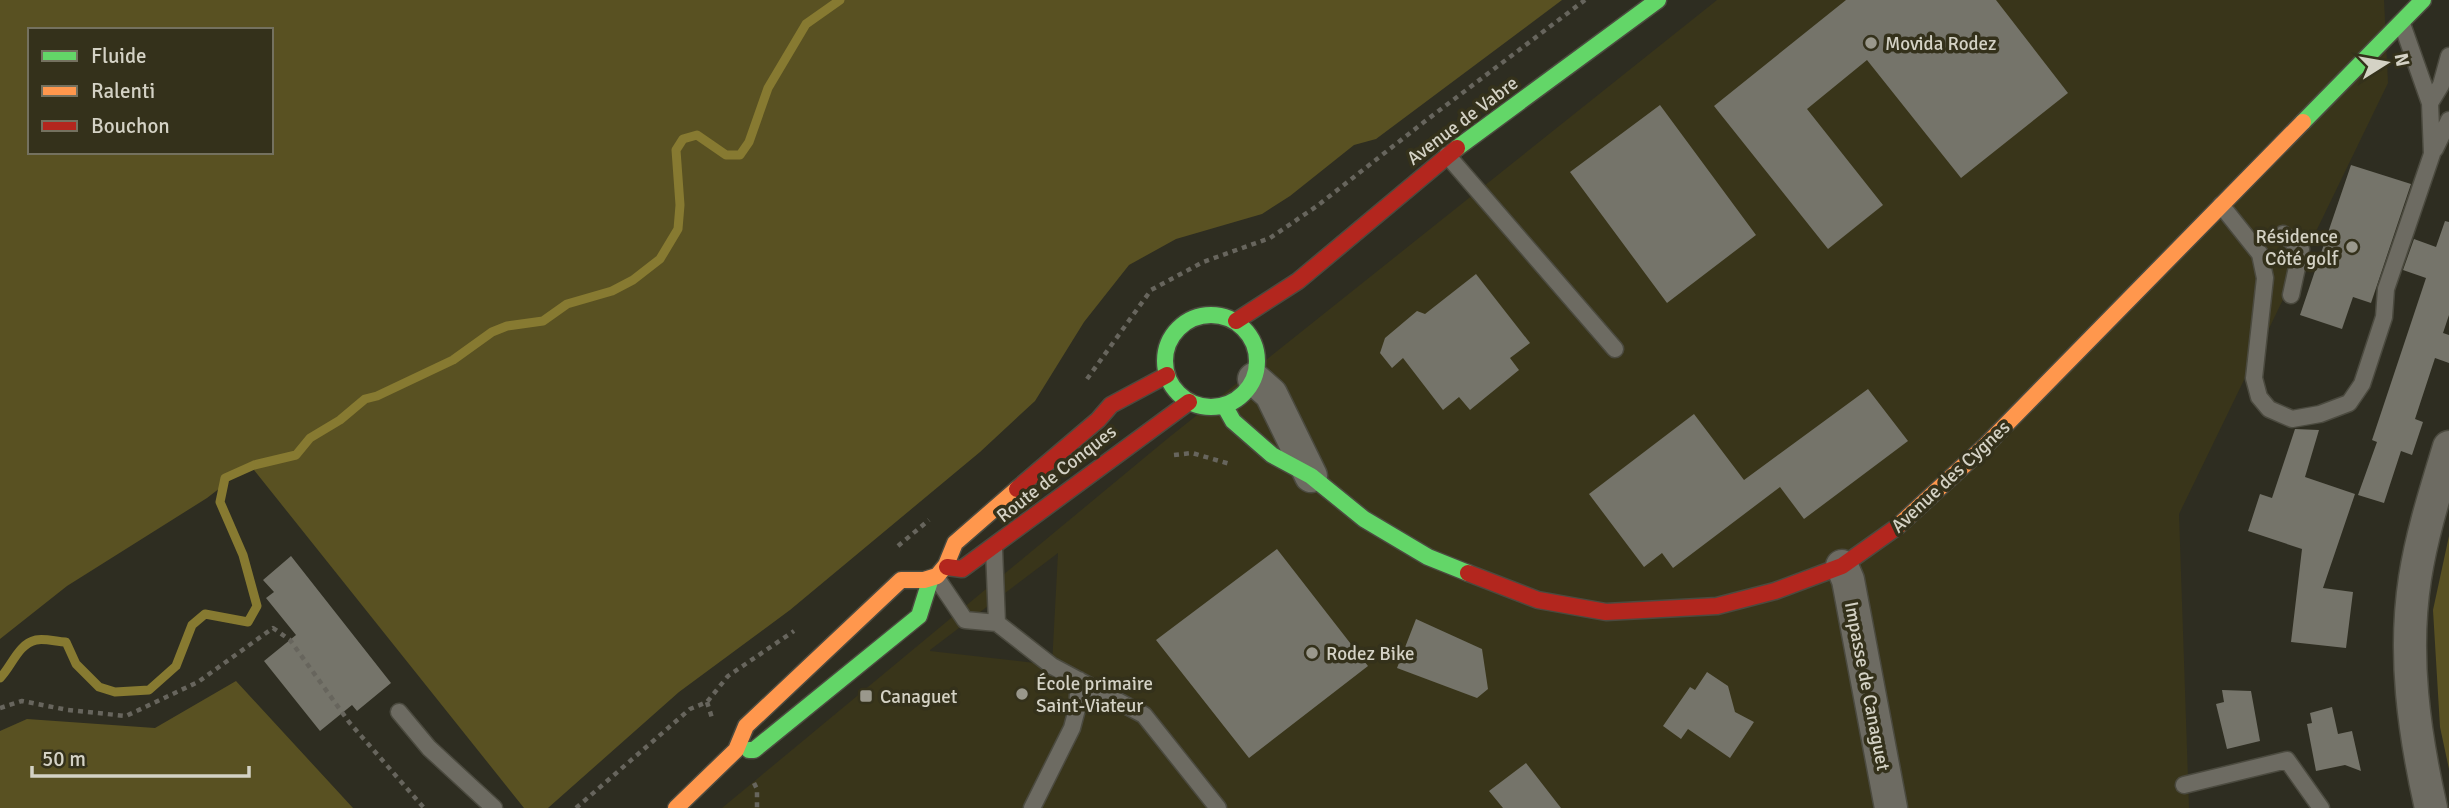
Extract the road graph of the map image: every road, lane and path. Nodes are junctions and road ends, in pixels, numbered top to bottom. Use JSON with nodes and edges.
{"nodes":[{"id":1,"x":1585,"y":0,"type":"edge"},
{"id":2,"x":1658,"y":0,"type":"edge"},
{"id":3,"x":2423,"y":0,"type":"edge"},
{"id":4,"x":2401,"y":22,"type":"junction"},
{"id":5,"x":2449,"y":56,"type":"edge"},
{"id":6,"x":2430,"y":103,"type":"junction"},
{"id":7,"x":2449,"y":120,"type":"edge"},
{"id":8,"x":2432,"y":154,"type":"junction"},
{"id":9,"x":1447,"y":155,"type":"junction"},
{"id":10,"x":2221,"y":205,"type":"junction"},
{"id":11,"x":2283,"y":234,"type":"dead end"},
{"id":12,"x":1298,"y":281,"type":"junction"},
{"id":13,"x":2291,"y":295,"type":"dead end"},
{"id":14,"x":1277,"y":314,"type":"dead end"},
{"id":15,"x":1236,"y":321,"type":"junction"},
{"id":16,"x":1615,"y":349,"type":"dead end"},
{"id":17,"x":1167,"y":375,"type":"junction"},
{"id":18,"x":1254,"y":379,"type":"junction"},
{"id":19,"x":1086,"y":380,"type":"dead end"},
{"id":20,"x":1189,"y":402,"type":"junction"},
{"id":21,"x":1224,"y":405,"type":"junction"},
{"id":22,"x":2449,"y":447,"type":"edge"},
{"id":23,"x":1167,"y":456,"type":"dead end"},
{"id":24,"x":1241,"y":468,"type":"dead end"},
{"id":25,"x":1311,"y":476,"type":"junction"},
{"id":26,"x":939,"y":511,"type":"dead end"},
{"id":27,"x":994,"y":548,"type":"junction"},
{"id":28,"x":888,"y":555,"type":"dead end"},
{"id":29,"x":1842,"y":566,"type":"junction"},
{"id":30,"x":937,"y":575,"type":"junction"},
{"id":31,"x":997,"y":623,"type":"junction"},
{"id":32,"x":796,"y":629,"type":"dead end"},
{"id":33,"x":1079,"y":680,"type":"junction"},
{"id":34,"x":0,"y":708,"type":"edge"},
{"id":35,"x":399,"y":712,"type":"dead end"},
{"id":36,"x":736,"y":750,"type":"junction"},
{"id":37,"x":2184,"y":785,"type":"dead end"},
{"id":38,"x":424,"y":808,"type":"edge"},
{"id":39,"x":494,"y":808,"type":"edge"},
{"id":40,"x":576,"y":808,"type":"edge"},
{"id":41,"x":677,"y":808,"type":"edge"},
{"id":42,"x":1032,"y":808,"type":"edge"},
{"id":43,"x":1219,"y":808,"type":"edge"},
{"id":44,"x":1891,"y":808,"type":"edge"},
{"id":45,"x":2321,"y":808,"type":"edge"},
{"id":46,"x":2431,"y":808,"type":"edge"}],
"edges":[{"from":1,"to":19,"type":"path"},
{"from":2,"to":9,"type":"main road","name":"Avenue de Vabre"},
{"from":3,"to":4,"type":"main road","name":"Avenue des Cygnes"},
{"from":4,"to":6,"type":"lane"},
{"from":4,"to":10,"type":"main road","name":"Avenue des Cygnes"},
{"from":5,"to":6,"type":"lane"},
{"from":6,"to":8,"type":"lane"},
{"from":7,"to":8,"type":"lane"},
{"from":8,"to":10,"type":"lane"},
{"from":9,"to":12,"type":"main road","name":"Avenue de Vabre"},
{"from":9,"to":16,"type":"lane"},
{"from":10,"to":29,"type":"main road","name":"Avenue des Cygnes"},
{"from":11,"to":13,"type":"lane"},
{"from":12,"to":14,"type":"main road","name":"Avenue de Vabre"},
{"from":12,"to":15,"type":"main road","name":"Avenue de Vabre"},
{"from":15,"to":17,"type":"main road"},
{"from":15,"to":18,"type":"main road"},
{"from":17,"to":20,"type":"main road"},
{"from":17,"to":30,"type":"main road","name":"Route de Conques"},
{"from":18,"to":21,"type":"main road"},
{"from":18,"to":25,"type":"street","name":"Avenue des Cygnes"},
{"from":20,"to":21,"type":"main road"},
{"from":20,"to":27,"type":"main road","name":"Route de Conques"},
{"from":21,"to":25,"type":"main road","name":"Avenue des Cygnes"},
{"from":22,"to":46,"type":"street"},
{"from":23,"to":24,"type":"path"},
{"from":25,"to":29,"type":"main road","name":"Avenue des Cygnes"},
{"from":26,"to":28,"type":"path"},
{"from":27,"to":30,"type":"main road","name":"Route de Conques"},
{"from":27,"to":31,"type":"lane"},
{"from":29,"to":44,"type":"street","name":"Impasse de Canaguet"},
{"from":30,"to":31,"type":"lane"},
{"from":30,"to":36,"type":"main road","name":"Route de Conques"},
{"from":30,"to":36,"type":"main road","name":"Route de Conques"},
{"from":31,"to":33,"type":"lane"},
{"from":32,"to":40,"type":"path"},
{"from":33,"to":42,"type":"lane"},
{"from":33,"to":43,"type":"lane"},
{"from":34,"to":38,"type":"path"},
{"from":35,"to":39,"type":"lane"},
{"from":36,"to":41,"type":"main road","name":"Route de Conques"},
{"from":37,"to":45,"type":"lane"}]}
